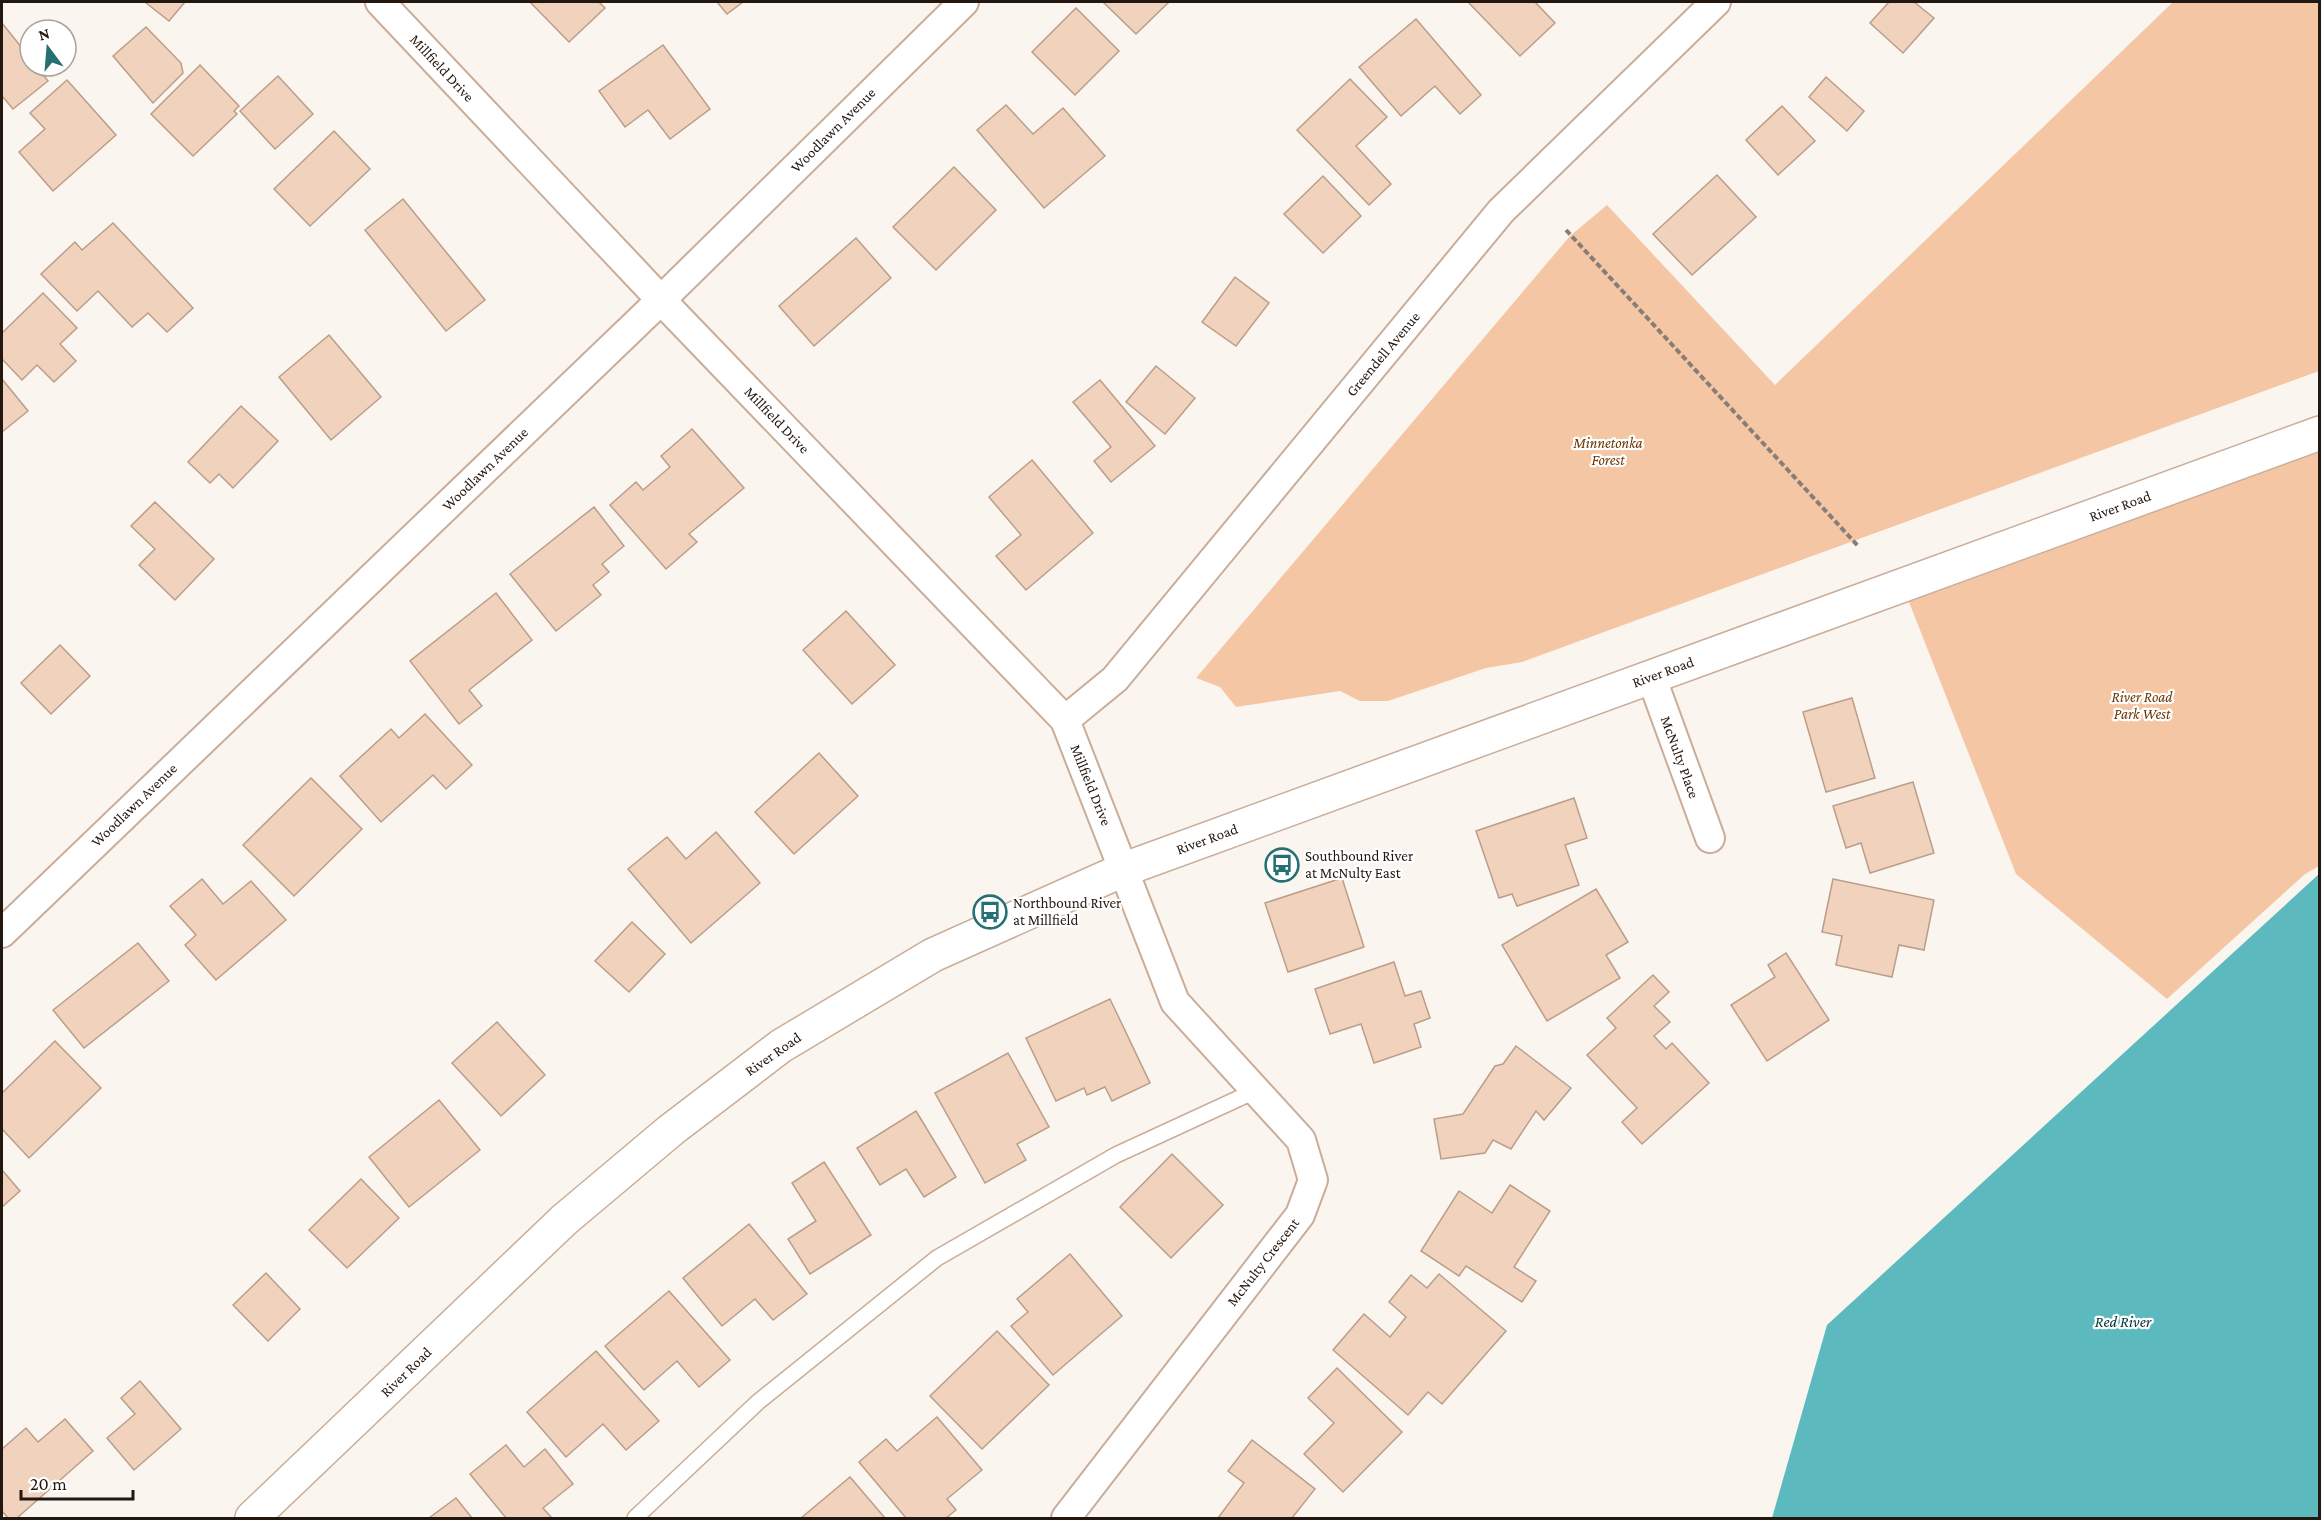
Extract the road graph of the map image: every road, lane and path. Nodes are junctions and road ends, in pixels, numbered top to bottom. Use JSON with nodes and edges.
{"nodes":[{"id":1,"x":380,"y":2,"type":"edge"},
{"id":2,"x":964,"y":2,"type":"edge"},
{"id":3,"x":1716,"y":2,"type":"edge"},
{"id":4,"x":1566,"y":230,"type":"dead end"},
{"id":5,"x":661,"y":300,"type":"junction"},
{"id":6,"x":2319,"y":433,"type":"edge"},
{"id":7,"x":1859,"y":547,"type":"dead end"},
{"id":8,"x":1650,"y":676,"type":"junction"},
{"id":9,"x":1065,"y":720,"type":"junction"},
{"id":10,"x":1710,"y":838,"type":"dead end"},
{"id":11,"x":1125,"y":869,"type":"junction"},
{"id":12,"x":2,"y":933,"type":"edge"},
{"id":13,"x":1257,"y":1090,"type":"junction"},
{"id":14,"x":252,"y":1518,"type":"edge"},
{"id":15,"x":635,"y":1518,"type":"edge"},
{"id":16,"x":1066,"y":1518,"type":"edge"}],
"edges":[{"from":1,"to":5,"type":"street","name":"Millfield Drive"},
{"from":2,"to":5,"type":"street","name":"Woodlawn Avenue"},
{"from":3,"to":9,"type":"street","name":"Greendell Avenue"},
{"from":4,"to":7,"type":"path"},
{"from":5,"to":9,"type":"street","name":"Millfield Drive"},
{"from":5,"to":12,"type":"street","name":"Woodlawn Avenue"},
{"from":6,"to":8,"type":"street","name":"River Road"},
{"from":8,"to":10,"type":"street","name":"McNulty Place"},
{"from":8,"to":11,"type":"street","name":"River Road"},
{"from":9,"to":11,"type":"street","name":"Millfield Drive"},
{"from":11,"to":13,"type":"street","name":"McNulty Crescent"},
{"from":11,"to":14,"type":"street","name":"River Road"},
{"from":13,"to":15,"type":"lane"},
{"from":13,"to":16,"type":"street","name":"McNulty Crescent"}]}
